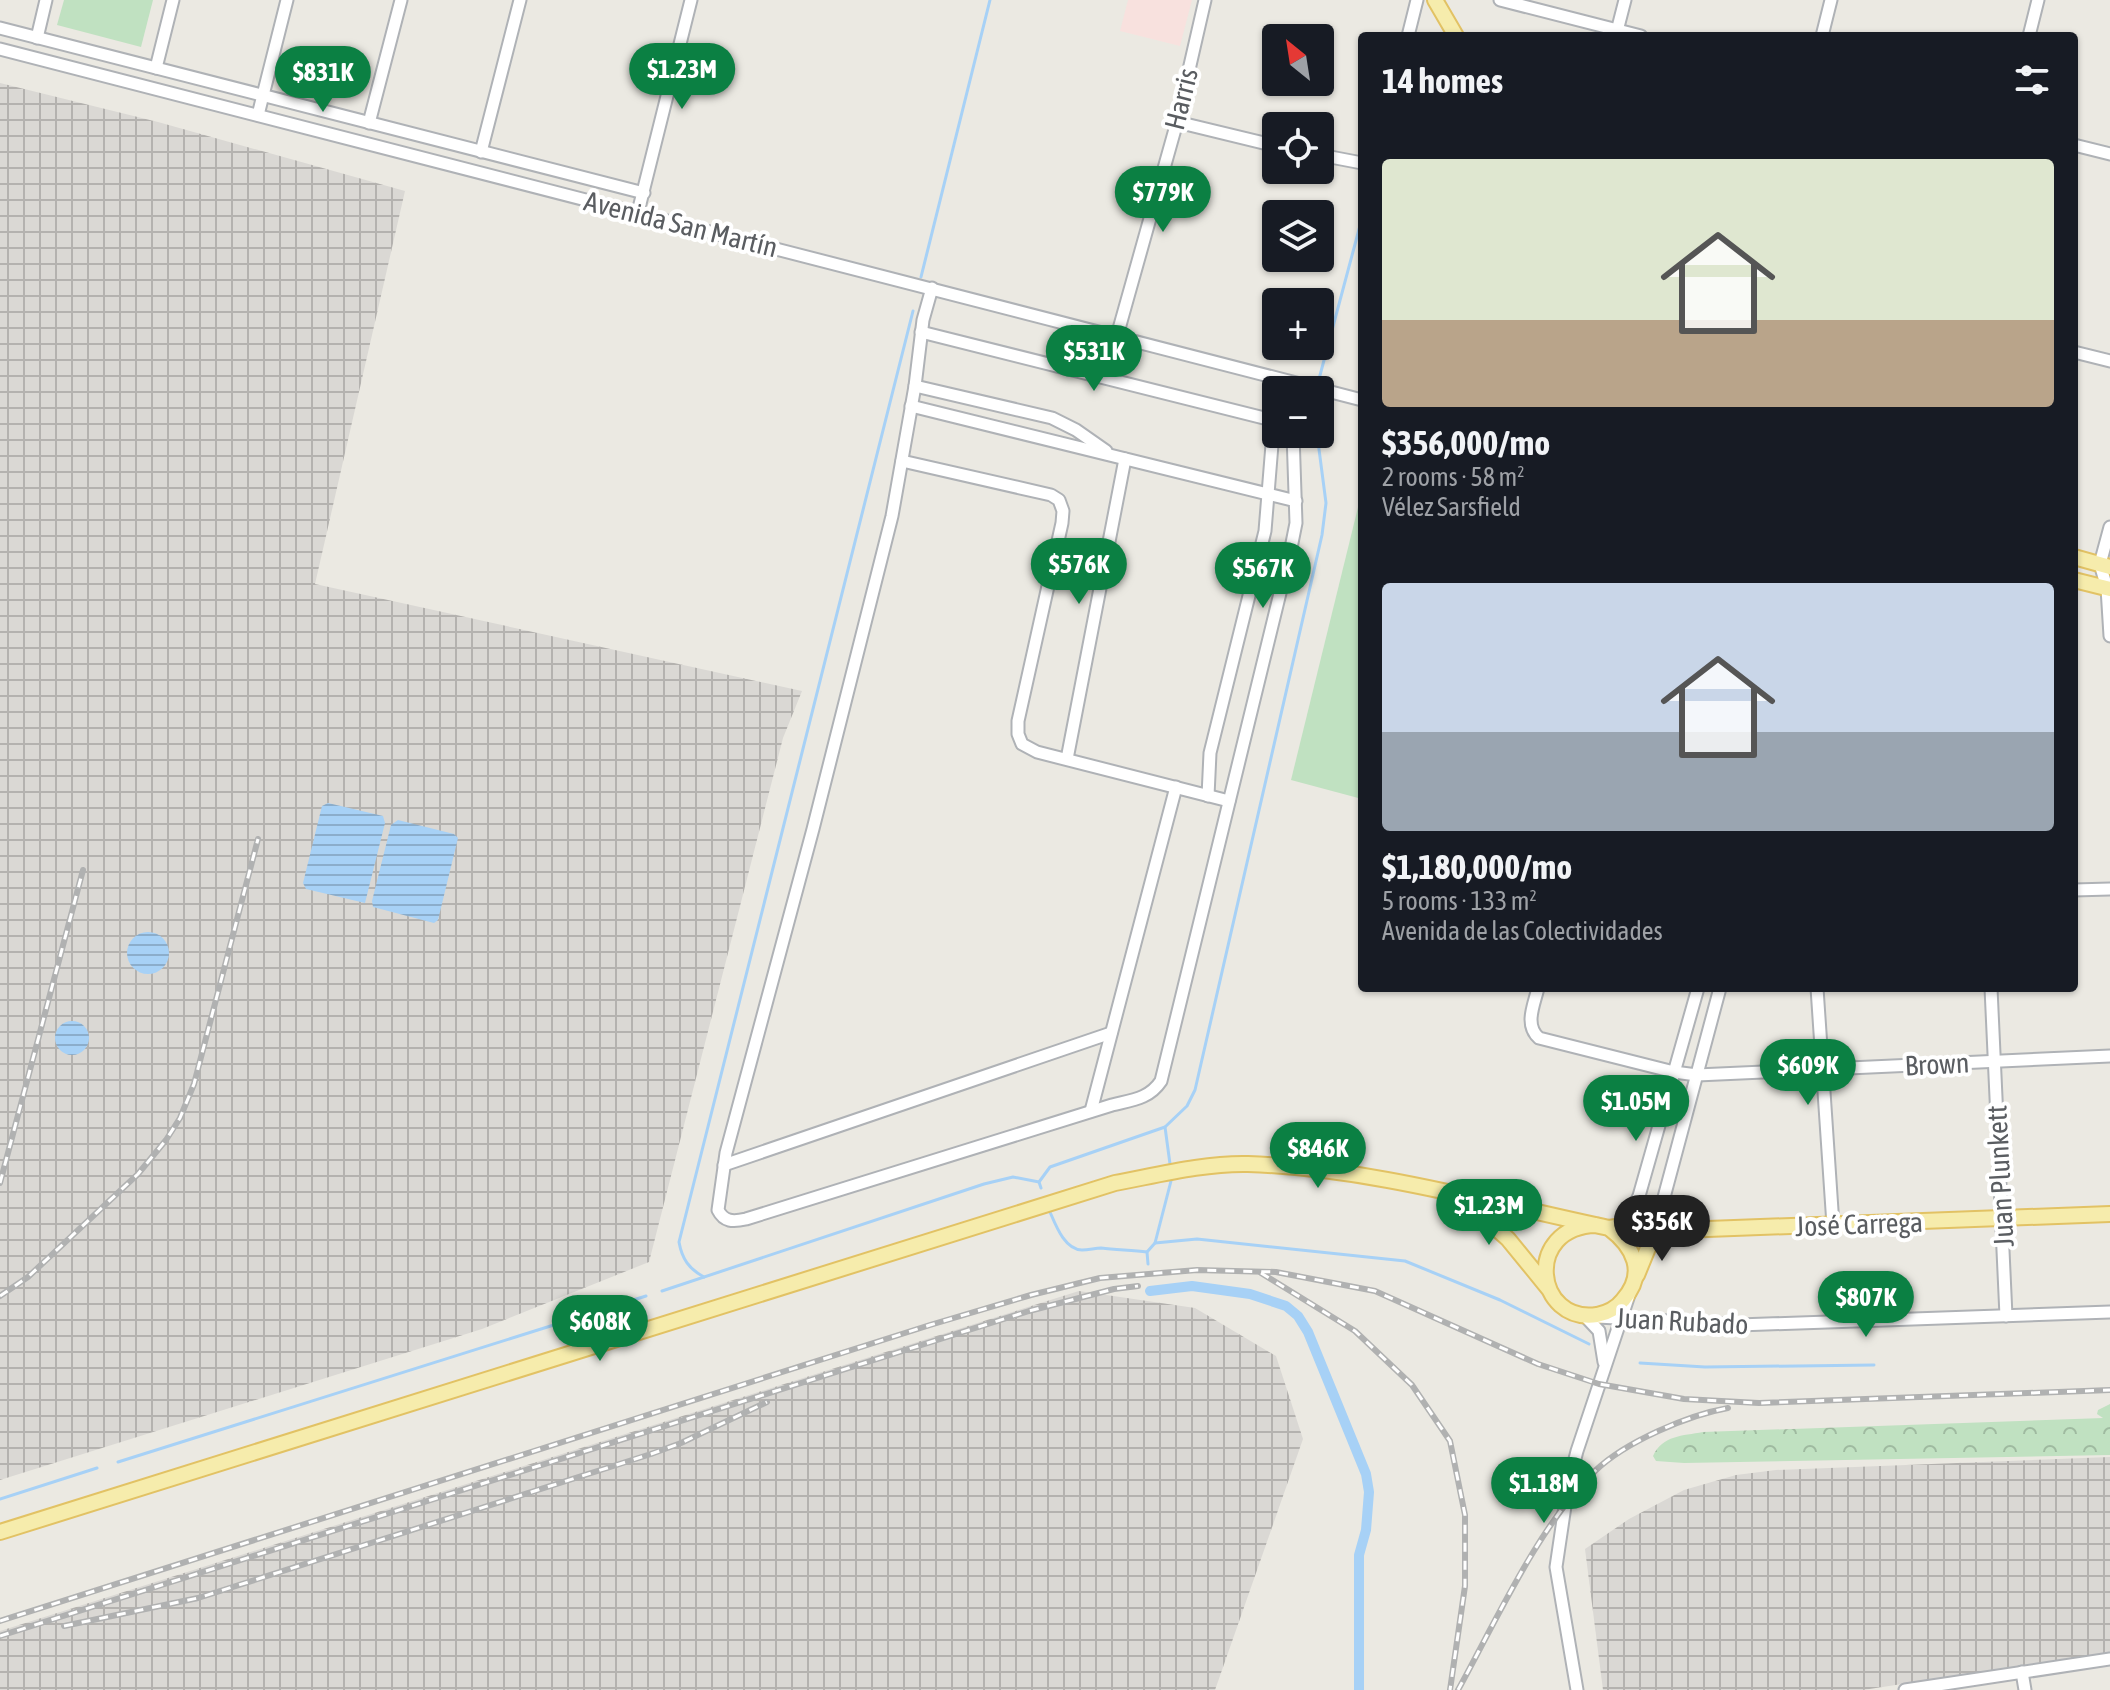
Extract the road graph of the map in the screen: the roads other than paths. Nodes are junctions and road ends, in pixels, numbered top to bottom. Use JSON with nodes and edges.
{"nodes":[{"id":1,"x":46,"y":0,"type":"edge"},
{"id":2,"x":173,"y":0,"type":"edge"},
{"id":3,"x":287,"y":0,"type":"edge"},
{"id":4,"x":401,"y":0,"type":"edge"},
{"id":5,"x":520,"y":0,"type":"edge"},
{"id":6,"x":690,"y":0,"type":"edge"},
{"id":7,"x":1205,"y":0,"type":"edge"},
{"id":8,"x":1417,"y":0,"type":"edge"},
{"id":9,"x":1435,"y":0,"type":"edge"},
{"id":10,"x":1500,"y":0,"type":"edge"},
{"id":11,"x":1625,"y":0,"type":"edge"},
{"id":12,"x":1831,"y":0,"type":"edge"},
{"id":13,"x":2038,"y":0,"type":"edge"},
{"id":14,"x":1528,"y":4,"type":"edge"},
{"id":15,"x":0,"y":28,"type":"edge"},
{"id":16,"x":1409,"y":32,"type":"edge"},
{"id":17,"x":1454,"y":32,"type":"edge"},
{"id":18,"x":1614,"y":32,"type":"edge"},
{"id":19,"x":1617,"y":32,"type":"edge"},
{"id":20,"x":1823,"y":32,"type":"edge"},
{"id":21,"x":2030,"y":32,"type":"edge"},
{"id":22,"x":37,"y":38,"type":"junction"},
{"id":23,"x":0,"y":49,"type":"edge"},
{"id":24,"x":156,"y":68,"type":"junction"},
{"id":25,"x":263,"y":96,"type":"junction"},
{"id":26,"x":258,"y":115,"type":"junction"},
{"id":27,"x":1177,"y":122,"type":"junction"},
{"id":28,"x":369,"y":123,"type":"junction"},
{"id":29,"x":1262,"y":143,"type":"edge"},
{"id":30,"x":2078,"y":146,"type":"edge"},
{"id":31,"x":481,"y":152,"type":"junction"},
{"id":32,"x":2110,"y":154,"type":"edge"},
{"id":33,"x":1334,"y":158,"type":"edge"},
{"id":34,"x":1358,"y":162,"type":"edge"},
{"id":35,"x":644,"y":193,"type":"junction"},
{"id":36,"x":638,"y":212,"type":"junction"},
{"id":37,"x":932,"y":288,"type":"junction"},
{"id":38,"x":921,"y":332,"type":"junction"},
{"id":39,"x":1117,"y":336,"type":"junction"},
{"id":40,"x":2078,"y":353,"type":"edge"},
{"id":41,"x":2110,"y":361,"type":"edge"},
{"id":42,"x":1262,"y":376,"type":"edge"},
{"id":43,"x":915,"y":386,"type":"junction"},
{"id":44,"x":1334,"y":394,"type":"edge"},
{"id":45,"x":1358,"y":399,"type":"edge"},
{"id":46,"x":911,"y":406,"type":"junction"},
{"id":47,"x":1262,"y":417,"type":"edge"},
{"id":48,"x":1272,"y":448,"type":"edge"},
{"id":49,"x":1294,"y":448,"type":"edge"},
{"id":50,"x":1119,"y":458,"type":"junction"},
{"id":51,"x":902,"y":461,"type":"junction"},
{"id":52,"x":1268,"y":494,"type":"junction"},
{"id":53,"x":1296,"y":501,"type":"junction"},
{"id":54,"x":2110,"y":527,"type":"edge"},
{"id":55,"x":2078,"y":558,"type":"edge"},
{"id":56,"x":2105,"y":566,"type":"edge"},
{"id":57,"x":2078,"y":581,"type":"edge"},
{"id":58,"x":2109,"y":589,"type":"edge"},
{"id":59,"x":2110,"y":636,"type":"edge"},
{"id":60,"x":1067,"y":759,"type":"junction"},
{"id":61,"x":1176,"y":787,"type":"junction"},
{"id":62,"x":1208,"y":796,"type":"junction"},
{"id":63,"x":1229,"y":801,"type":"junction"},
{"id":64,"x":2110,"y":889,"type":"edge"},
{"id":65,"x":2078,"y":890,"type":"edge"},
{"id":66,"x":1537,"y":992,"type":"edge"},
{"id":67,"x":1697,"y":992,"type":"edge"},
{"id":68,"x":1719,"y":992,"type":"edge"},
{"id":69,"x":1817,"y":992,"type":"edge"},
{"id":70,"x":1991,"y":992,"type":"edge"},
{"id":71,"x":1111,"y":1033,"type":"junction"},
{"id":72,"x":2110,"y":1056,"type":"edge"},
{"id":73,"x":1994,"y":1061,"type":"junction"},
{"id":74,"x":1823,"y":1069,"type":"junction"},
{"id":75,"x":1674,"y":1072,"type":"junction"},
{"id":76,"x":1697,"y":1075,"type":"junction"},
{"id":77,"x":1091,"y":1111,"type":"junction"},
{"id":78,"x":724,"y":1165,"type":"junction"},
{"id":79,"x":1440,"y":1191,"type":"junction"},
{"id":80,"x":2110,"y":1214,"type":"edge"},
{"id":81,"x":2001,"y":1218,"type":"junction"},
{"id":82,"x":1833,"y":1225,"type":"junction"},
{"id":83,"x":1608,"y":1226,"type":"junction"},
{"id":84,"x":1655,"y":1231,"type":"junction"},
{"id":85,"x":1632,"y":1287,"type":"junction"},
{"id":86,"x":1549,"y":1290,"type":"junction"},
{"id":87,"x":2110,"y":1312,"type":"edge"},
{"id":88,"x":1587,"y":1315,"type":"junction"},
{"id":89,"x":2006,"y":1316,"type":"junction"},
{"id":90,"x":1621,"y":1319,"type":"junction"},
{"id":91,"x":1604,"y":1367,"type":"junction"},
{"id":92,"x":0,"y":1532,"type":"edge"},
{"id":93,"x":2110,"y":1659,"type":"edge"},
{"id":94,"x":2022,"y":1672,"type":"junction"},
{"id":95,"x":1577,"y":1690,"type":"edge"},
{"id":96,"x":1905,"y":1690,"type":"edge"},
{"id":97,"x":2025,"y":1690,"type":"edge"}],
"edges":[{"from":1,"to":22,"type":"street"},
{"from":2,"to":24,"type":"street"},
{"from":3,"to":25,"type":"street"},
{"from":4,"to":28,"type":"street"},
{"from":5,"to":31,"type":"street"},
{"from":6,"to":35,"type":"street"},
{"from":7,"to":27,"type":"street","name":"Harris"},
{"from":8,"to":16,"type":"street"},
{"from":9,"to":17,"type":"main road"},
{"from":10,"to":14,"type":"street"},
{"from":11,"to":19,"type":"street"},
{"from":12,"to":20,"type":"street"},
{"from":13,"to":21,"type":"street"},
{"from":14,"to":18,"type":"street"},
{"from":15,"to":22,"type":"street","name":"Avenida San Martín"},
{"from":22,"to":24,"type":"street","name":"Avenida San Martín"},
{"from":23,"to":26,"type":"street","name":"Avenida San Martín"},
{"from":24,"to":25,"type":"street","name":"Avenida San Martín"},
{"from":25,"to":26,"type":"street"},
{"from":25,"to":28,"type":"street","name":"Avenida San Martín"},
{"from":26,"to":36,"type":"street","name":"Avenida San Martín"},
{"from":27,"to":29,"type":"street"},
{"from":27,"to":39,"type":"street","name":"Harris"},
{"from":28,"to":31,"type":"street","name":"Avenida San Martín"},
{"from":30,"to":32,"type":"street"},
{"from":31,"to":35,"type":"street","name":"Avenida San Martín"},
{"from":33,"to":34,"type":"street"},
{"from":35,"to":36,"type":"street"},
{"from":36,"to":37,"type":"street","name":"Avenida San Martín"},
{"from":37,"to":38,"type":"street"},
{"from":37,"to":39,"type":"street","name":"Avenida San Martín"},
{"from":38,"to":43,"type":"street"},
{"from":38,"to":47,"type":"street"},
{"from":39,"to":42,"type":"street","name":"Avenida San Martín"},
{"from":40,"to":41,"type":"street"},
{"from":43,"to":46,"type":"street"},
{"from":43,"to":50,"type":"street"},
{"from":44,"to":45,"type":"street","name":"Avenida San Martín"},
{"from":46,"to":50,"type":"street"},
{"from":46,"to":51,"type":"street"},
{"from":48,"to":52,"type":"street"},
{"from":49,"to":53,"type":"street"},
{"from":50,"to":52,"type":"street"},
{"from":50,"to":60,"type":"street"},
{"from":51,"to":60,"type":"street"},
{"from":51,"to":78,"type":"street"},
{"from":52,"to":53,"type":"street"},
{"from":52,"to":62,"type":"street"},
{"from":53,"to":63,"type":"street"},
{"from":54,"to":56,"type":"street"},
{"from":55,"to":56,"type":"main road"},
{"from":56,"to":58,"type":"street"},
{"from":57,"to":58,"type":"main road"},
{"from":58,"to":59,"type":"street"},
{"from":60,"to":61,"type":"street"},
{"from":61,"to":62,"type":"street"},
{"from":61,"to":71,"type":"street"},
{"from":62,"to":63,"type":"street"},
{"from":63,"to":77,"type":"street"},
{"from":64,"to":65,"type":"street"},
{"from":66,"to":75,"type":"street","name":"Brown"},
{"from":67,"to":75,"type":"street"},
{"from":68,"to":76,"type":"street"},
{"from":69,"to":74,"type":"street"},
{"from":70,"to":73,"type":"street","name":"Juan Plunkett"},
{"from":71,"to":77,"type":"street"},
{"from":71,"to":78,"type":"street"},
{"from":72,"to":73,"type":"street","name":"Brown"},
{"from":73,"to":74,"type":"street","name":"Brown"},
{"from":73,"to":81,"type":"street","name":"Juan Plunkett"},
{"from":74,"to":76,"type":"street","name":"Brown"},
{"from":74,"to":82,"type":"street"},
{"from":75,"to":76,"type":"street","name":"Brown"},
{"from":75,"to":83,"type":"street"},
{"from":76,"to":84,"type":"street"},
{"from":77,"to":78,"type":"street"},
{"from":79,"to":83,"type":"main road","name":"José Carrega"},
{"from":79,"to":86,"type":"main road"},
{"from":79,"to":92,"type":"main road","name":"José Carrega"},
{"from":80,"to":81,"type":"main road","name":"José Carrega"},
{"from":81,"to":82,"type":"main road","name":"José Carrega"},
{"from":81,"to":89,"type":"street","name":"Juan Plunkett"},
{"from":82,"to":84,"type":"main road","name":"José Carrega"},
{"from":83,"to":84,"type":"main road","name":"José Carrega"},
{"from":83,"to":85,"type":"main road"},
{"from":83,"to":86,"type":"main road"},
{"from":84,"to":85,"type":"main road"},
{"from":85,"to":88,"type":"main road"},
{"from":85,"to":90,"type":"street"},
{"from":86,"to":88,"type":"main road"},
{"from":87,"to":89,"type":"street","name":"Juan Rubado"},
{"from":88,"to":90,"type":"street","name":"Juan Rubado"},
{"from":88,"to":91,"type":"street"},
{"from":89,"to":90,"type":"street","name":"Juan Rubado"},
{"from":90,"to":91,"type":"street"},
{"from":91,"to":95,"type":"street"},
{"from":93,"to":94,"type":"street"},
{"from":94,"to":96,"type":"street"},
{"from":94,"to":97,"type":"street"}]}
